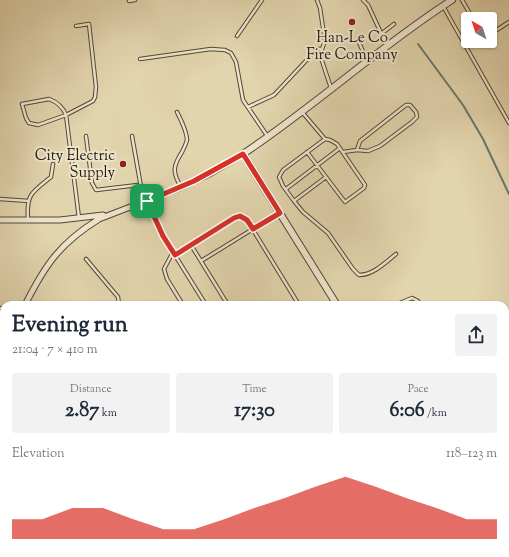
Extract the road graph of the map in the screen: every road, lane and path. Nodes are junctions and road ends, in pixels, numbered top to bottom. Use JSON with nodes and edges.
{"nodes":[{"id":1,"x":135,"y":0,"type":"edge"},
{"id":2,"x":262,"y":0,"type":"edge"},
{"id":3,"x":317,"y":0,"type":"edge"},
{"id":4,"x":363,"y":0,"type":"edge"},
{"id":5,"x":452,"y":0,"type":"edge"},
{"id":6,"x":462,"y":0,"type":"edge"},
{"id":7,"x":129,"y":1,"type":"edge"},
{"id":8,"x":443,"y":6,"type":"junction"},
{"id":9,"x":469,"y":12,"type":"edge"},
{"id":10,"x":509,"y":22,"type":"edge"},
{"id":11,"x":394,"y":24,"type":"dead end"},
{"id":12,"x":76,"y":26,"type":"dead end"},
{"id":13,"x":497,"y":30,"type":"edge"},
{"id":14,"x":381,"y":34,"type":"junction"},
{"id":15,"x":237,"y":36,"type":"dead end"},
{"id":16,"x":358,"y":40,"type":"dead end"},
{"id":17,"x":387,"y":47,"type":"junction"},
{"id":18,"x":322,"y":49,"type":"junction"},
{"id":19,"x":140,"y":59,"type":"dead end"},
{"id":20,"x":367,"y":62,"type":"junction"},
{"id":21,"x":332,"y":89,"type":"junction"},
{"id":22,"x":248,"y":107,"type":"junction"},
{"id":23,"x":177,"y":112,"type":"dead end"},
{"id":24,"x":302,"y":112,"type":"junction"},
{"id":25,"x":66,"y":115,"type":"junction"},
{"id":26,"x":509,"y":123,"type":"edge"},
{"id":27,"x":86,"y":136,"type":"dead end"},
{"id":28,"x":132,"y":136,"type":"dead end"},
{"id":29,"x":268,"y":137,"type":"junction"},
{"id":30,"x":325,"y":139,"type":"junction"},
{"id":31,"x":340,"y":148,"type":"junction"},
{"id":32,"x":356,"y":150,"type":"junction"},
{"id":33,"x":307,"y":152,"type":"junction"},
{"id":34,"x":343,"y":152,"type":"junction"},
{"id":35,"x":243,"y":154,"type":"junction"},
{"id":36,"x":53,"y":164,"type":"dead end"},
{"id":37,"x":317,"y":165,"type":"junction"},
{"id":38,"x":326,"y":177,"type":"junction"},
{"id":39,"x":141,"y":187,"type":"junction"},
{"id":40,"x":181,"y":187,"type":"junction"},
{"id":41,"x":286,"y":189,"type":"junction"},
{"id":42,"x":0,"y":199,"type":"edge"},
{"id":43,"x":28,"y":201,"type":"junction"},
{"id":44,"x":147,"y":201,"type":"junction"},
{"id":45,"x":294,"y":201,"type":"junction"},
{"id":46,"x":280,"y":213,"type":"junction"},
{"id":47,"x":110,"y":214,"type":"junction"},
{"id":48,"x":79,"y":219,"type":"junction"},
{"id":49,"x":28,"y":221,"type":"junction"},
{"id":50,"x":0,"y":222,"type":"edge"},
{"id":51,"x":253,"y":229,"type":"junction"},
{"id":52,"x":191,"y":245,"type":"junction"},
{"id":53,"x":174,"y":254,"type":"junction"},
{"id":54,"x":396,"y":254,"type":"dead end"},
{"id":55,"x":86,"y":259,"type":"dead end"},
{"id":56,"x":201,"y":262,"type":"junction"},
{"id":57,"x":27,"y":301,"type":"edge"},
{"id":58,"x":120,"y":301,"type":"edge"},
{"id":59,"x":181,"y":301,"type":"edge"},
{"id":60,"x":203,"y":301,"type":"edge"},
{"id":61,"x":225,"y":301,"type":"edge"},
{"id":62,"x":297,"y":301,"type":"edge"},
{"id":63,"x":335,"y":301,"type":"edge"},
{"id":64,"x":404,"y":301,"type":"edge"},
{"id":65,"x":416,"y":301,"type":"edge"}],
"edges":[{"from":1,"to":7,"type":"lane"},
{"from":2,"to":15,"type":"lane"},
{"from":3,"to":18,"type":"lane"},
{"from":4,"to":14,"type":"lane"},
{"from":5,"to":8,"type":"street"},
{"from":6,"to":9,"type":"lane"},
{"from":8,"to":17,"type":"street"},
{"from":8,"to":26,"type":"lane"},
{"from":10,"to":13,"type":"lane"},
{"from":11,"to":14,"type":"lane"},
{"from":12,"to":25,"type":"lane"},
{"from":14,"to":17,"type":"lane"},
{"from":16,"to":20,"type":"lane"},
{"from":17,"to":20,"type":"street"},
{"from":18,"to":21,"type":"lane"},
{"from":18,"to":22,"type":"lane"},
{"from":19,"to":22,"type":"lane"},
{"from":20,"to":21,"type":"street"},
{"from":21,"to":24,"type":"street"},
{"from":22,"to":29,"type":"lane"},
{"from":23,"to":40,"type":"lane"},
{"from":24,"to":29,"type":"street"},
{"from":24,"to":30,"type":"lane"},
{"from":25,"to":25,"type":"lane"},
{"from":25,"to":48,"type":"lane"},
{"from":27,"to":39,"type":"lane"},
{"from":28,"to":39,"type":"lane"},
{"from":29,"to":35,"type":"street"},
{"from":30,"to":31,"type":"lane"},
{"from":30,"to":33,"type":"lane"},
{"from":31,"to":34,"type":"lane"},
{"from":31,"to":37,"type":"lane"},
{"from":32,"to":32,"type":"lane"},
{"from":32,"to":34,"type":"lane"},
{"from":33,"to":37,"type":"lane"},
{"from":33,"to":41,"type":"lane"},
{"from":34,"to":38,"type":"lane"},
{"from":35,"to":40,"type":"street"},
{"from":35,"to":46,"type":"street"},
{"from":36,"to":43,"type":"lane"},
{"from":37,"to":38,"type":"lane"},
{"from":37,"to":41,"type":"lane"},
{"from":38,"to":45,"type":"lane"},
{"from":39,"to":44,"type":"lane"},
{"from":40,"to":44,"type":"street"},
{"from":41,"to":45,"type":"lane"},
{"from":42,"to":43,"type":"lane"},
{"from":43,"to":49,"type":"lane"},
{"from":44,"to":47,"type":"street"},
{"from":44,"to":53,"type":"lane"},
{"from":45,"to":54,"type":"lane"},
{"from":46,"to":51,"type":"lane"},
{"from":46,"to":63,"type":"street"},
{"from":47,"to":48,"type":"street"},
{"from":47,"to":57,"type":"street"},
{"from":48,"to":49,"type":"street"},
{"from":49,"to":50,"type":"street"},
{"from":51,"to":52,"type":"lane"},
{"from":51,"to":56,"type":"lane"},
{"from":51,"to":62,"type":"lane"},
{"from":52,"to":53,"type":"lane"},
{"from":52,"to":56,"type":"lane"},
{"from":53,"to":59,"type":"lane"},
{"from":53,"to":60,"type":"lane"},
{"from":55,"to":58,"type":"lane"},
{"from":56,"to":61,"type":"lane"},
{"from":64,"to":65,"type":"lane"}]}
